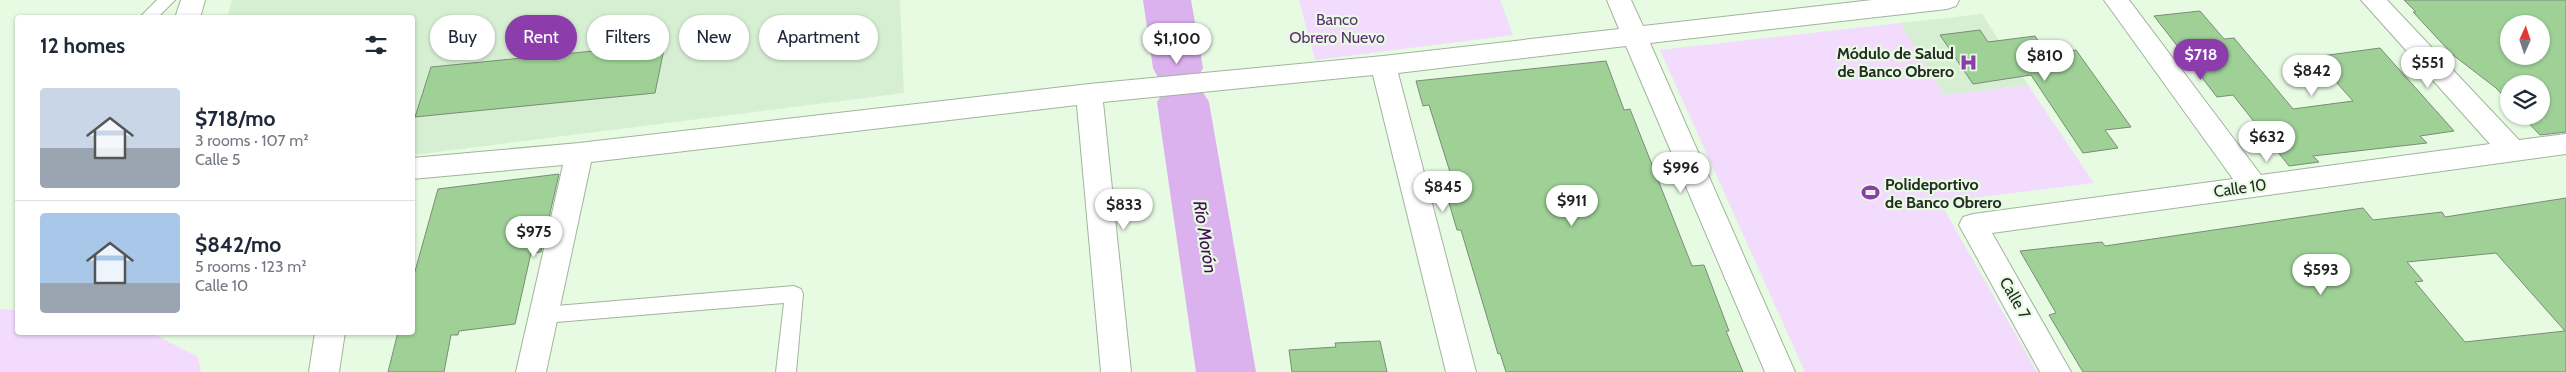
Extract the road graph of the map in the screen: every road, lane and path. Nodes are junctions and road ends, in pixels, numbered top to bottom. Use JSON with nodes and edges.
{"nodes":[{"id":1,"x":167,"y":0,"type":"edge"},
{"id":2,"x":193,"y":0,"type":"edge"},
{"id":3,"x":1619,"y":0,"type":"edge"},
{"id":4,"x":1947,"y":0,"type":"edge"},
{"id":5,"x":2116,"y":0,"type":"edge"},
{"id":6,"x":2373,"y":0,"type":"edge"},
{"id":7,"x":150,"y":15,"type":"edge"},
{"id":8,"x":188,"y":15,"type":"edge"},
{"id":9,"x":1635,"y":34,"type":"junction"},
{"id":10,"x":1383,"y":65,"type":"junction"},
{"id":11,"x":1089,"y":94,"type":"junction"},
{"id":12,"x":2566,"y":144,"type":"edge"},
{"id":13,"x":2512,"y":151,"type":"junction"},
{"id":14,"x":579,"y":153,"type":"junction"},
{"id":15,"x":415,"y":170,"type":"edge"},
{"id":16,"x":2254,"y":186,"type":"junction"},
{"id":17,"x":1973,"y":225,"type":"joint"},
{"id":18,"x":544,"y":315,"type":"junction"},
{"id":19,"x":330,"y":335,"type":"edge"},
{"id":20,"x":324,"y":372,"type":"edge"},
{"id":21,"x":532,"y":372,"type":"edge"},
{"id":22,"x":786,"y":372,"type":"edge"},
{"id":23,"x":1116,"y":372,"type":"edge"},
{"id":24,"x":1461,"y":372,"type":"edge"},
{"id":25,"x":1780,"y":372,"type":"edge"},
{"id":26,"x":2056,"y":372,"type":"edge"}],
"edges":[{"from":1,"to":7,"type":"lane"},
{"from":2,"to":8,"type":"street"},
{"from":3,"to":9,"type":"street"},
{"from":4,"to":9,"type":"street"},
{"from":5,"to":16,"type":"street"},
{"from":6,"to":13,"type":"street"},
{"from":9,"to":10,"type":"street"},
{"from":9,"to":25,"type":"street"},
{"from":10,"to":11,"type":"street"},
{"from":10,"to":24,"type":"street"},
{"from":11,"to":14,"type":"street"},
{"from":11,"to":23,"type":"street"},
{"from":12,"to":13,"type":"street","name":"Calle 10"},
{"from":13,"to":16,"type":"street","name":"Calle 10"},
{"from":14,"to":15,"type":"street"},
{"from":14,"to":18,"type":"street"},
{"from":16,"to":17,"type":"street","name":"Calle 10"},
{"from":17,"to":26,"type":"street","name":"Calle 7"},
{"from":18,"to":21,"type":"street"},
{"from":18,"to":22,"type":"lane"},
{"from":19,"to":20,"type":"street"}]}
